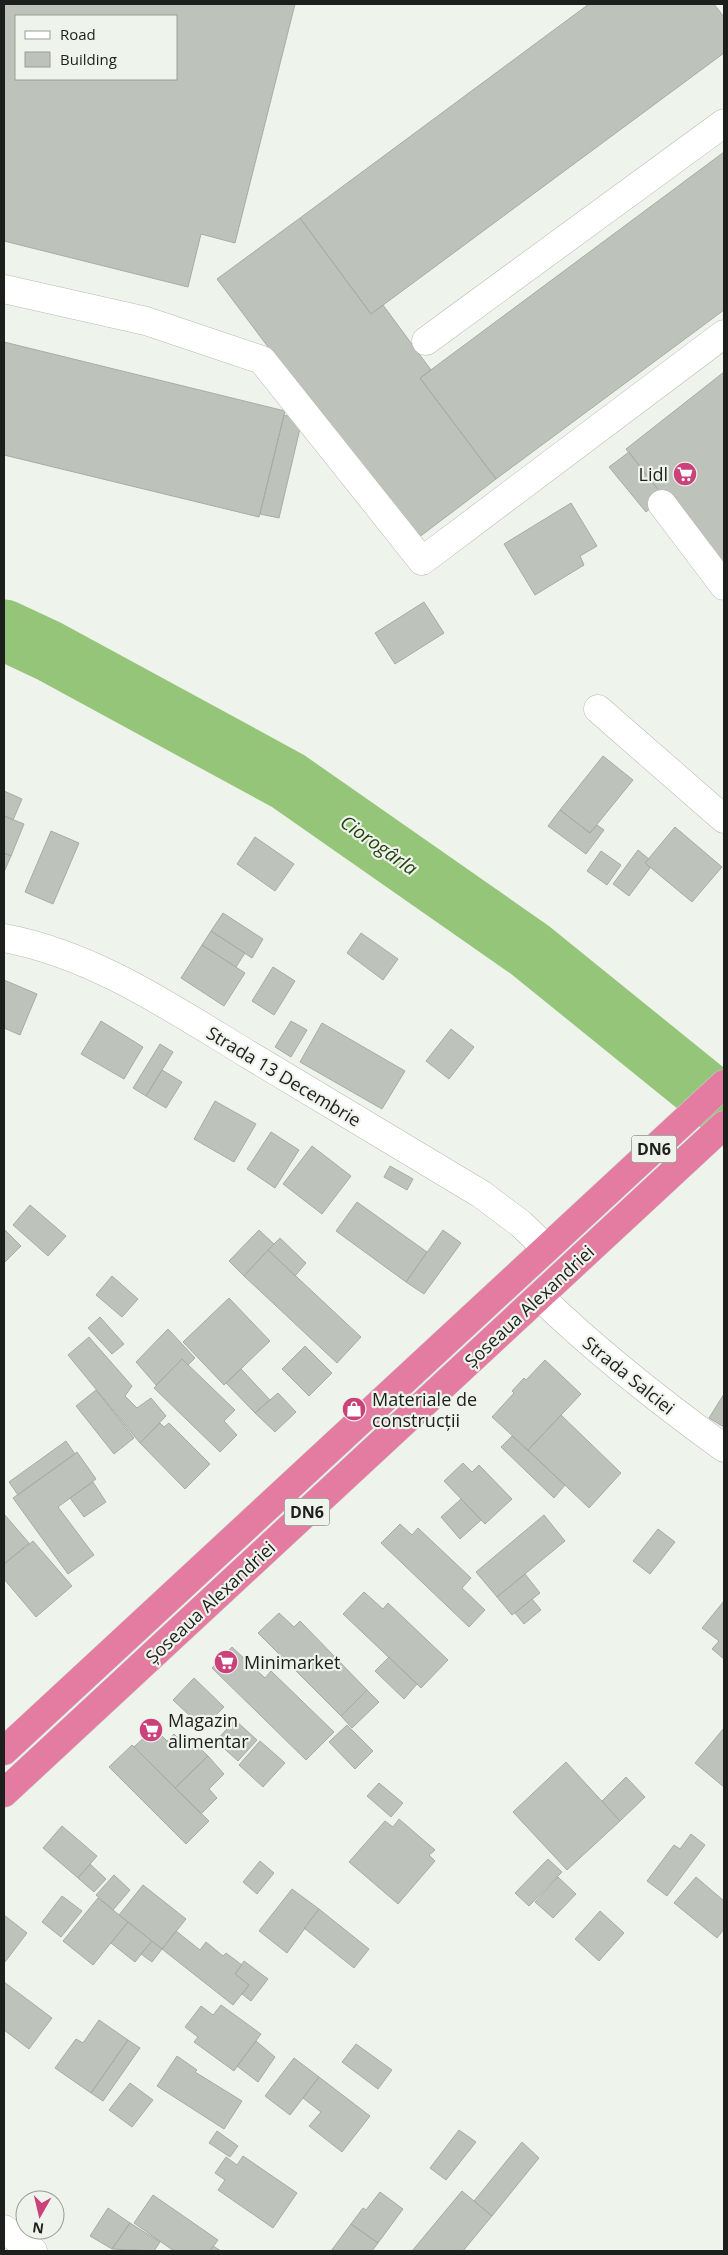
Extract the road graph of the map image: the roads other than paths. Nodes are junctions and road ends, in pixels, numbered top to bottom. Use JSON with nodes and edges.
{"nodes":[{"id":1,"x":724,"y":123,"type":"edge"},
{"id":2,"x":4,"y":289,"type":"edge"},
{"id":3,"x":724,"y":334,"type":"edge"},
{"id":4,"x":426,"y":341,"type":"dead end"},
{"id":5,"x":662,"y":504,"type":"dead end"},
{"id":6,"x":724,"y":586,"type":"edge"},
{"id":7,"x":598,"y":709,"type":"dead end"},
{"id":8,"x":724,"y":819,"type":"edge"},
{"id":9,"x":4,"y":938,"type":"edge"},
{"id":10,"x":724,"y":1084,"type":"edge"},
{"id":11,"x":724,"y":1125,"type":"edge"},
{"id":12,"x":546,"y":1248,"type":"junction"},
{"id":13,"x":539,"y":1296,"type":"junction"},
{"id":14,"x":724,"y":1448,"type":"edge"},
{"id":15,"x":4,"y":1751,"type":"edge"},
{"id":16,"x":4,"y":1794,"type":"edge"},
{"id":17,"x":4,"y":2229,"type":"edge"},
{"id":18,"x":33,"y":2251,"type":"edge"}],
"edges":[{"from":1,"to":4,"type":"street"},
{"from":2,"to":3,"type":"street"},
{"from":5,"to":6,"type":"street"},
{"from":7,"to":8,"type":"street"},
{"from":9,"to":12,"type":"street","name":"Strada 13 Decembrie"},
{"from":10,"to":12,"type":"highway","name":"Șoseaua Alexandriei","number":"DN6"},
{"from":11,"to":13,"type":"highway","name":"Șoseaua Alexandriei","number":"DN6"},
{"from":12,"to":15,"type":"highway","name":"Șoseaua Alexandriei","number":"DN6"},
{"from":13,"to":14,"type":"street","name":"Strada Salciei"},
{"from":13,"to":16,"type":"highway","name":"Șoseaua Alexandriei","number":"DN6"},
{"from":17,"to":18,"type":"street"}]}
